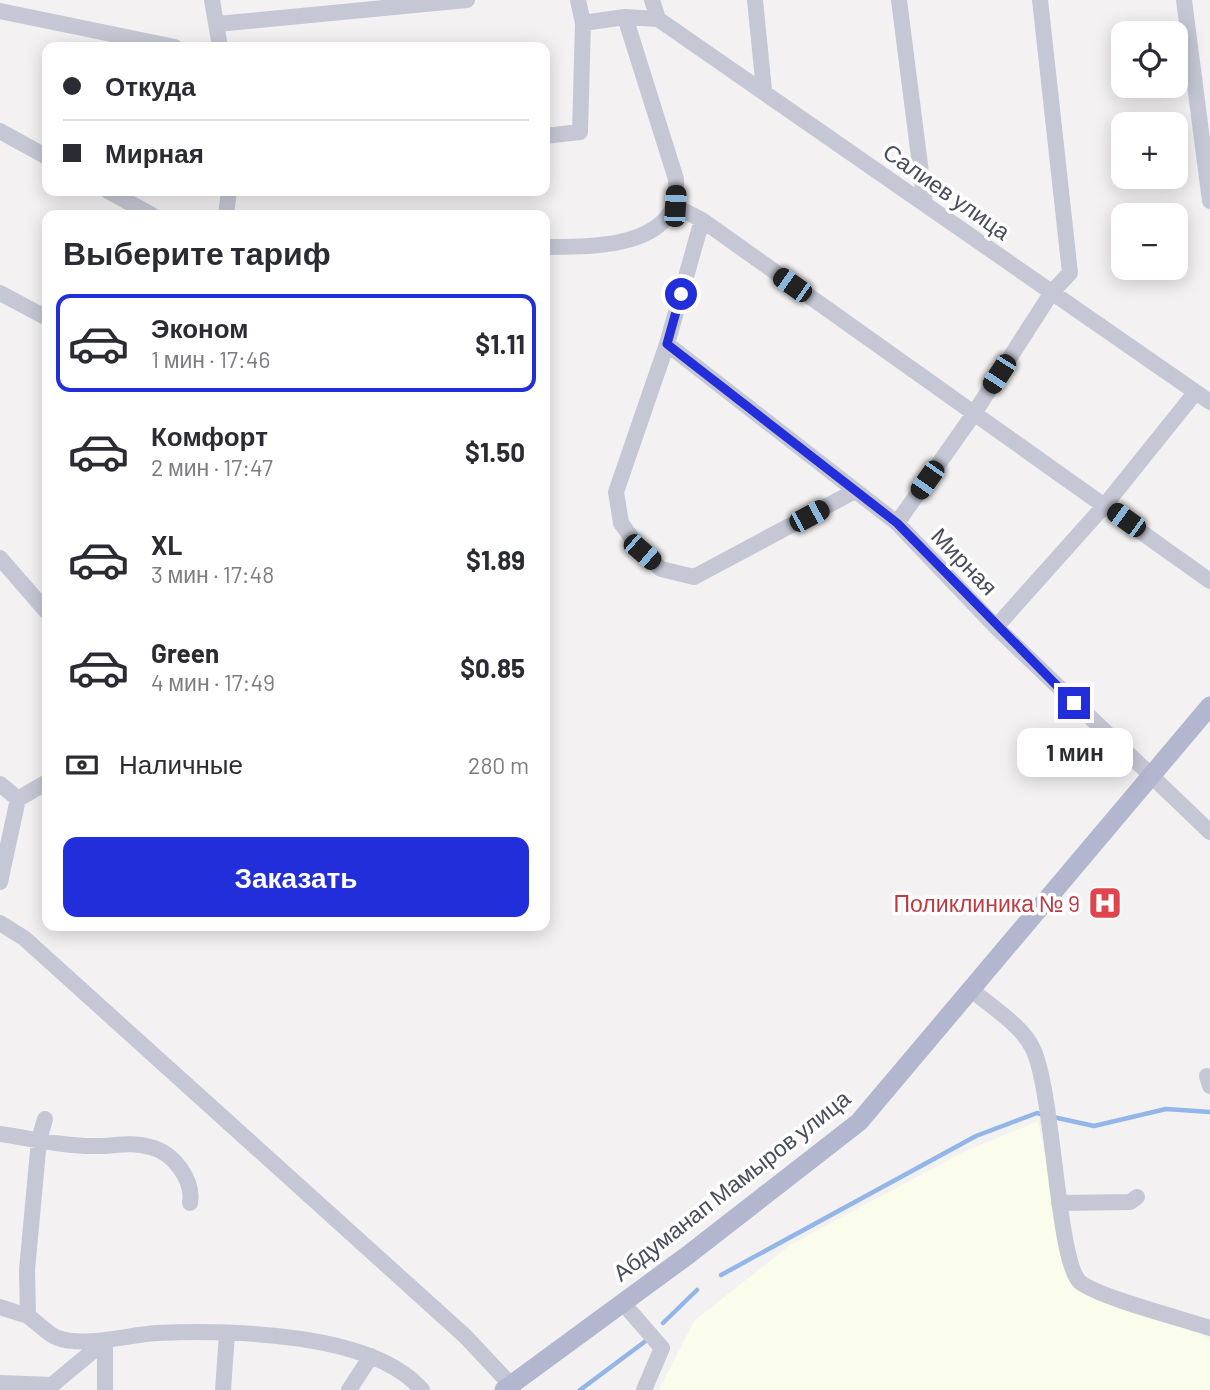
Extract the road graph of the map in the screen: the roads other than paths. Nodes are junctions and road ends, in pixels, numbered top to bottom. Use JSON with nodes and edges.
{"nodes":[{"id":1,"x":212,"y":0,"type":"edge"},
{"id":2,"x":467,"y":0,"type":"edge"},
{"id":3,"x":578,"y":0,"type":"edge"},
{"id":4,"x":652,"y":0,"type":"edge"},
{"id":5,"x":755,"y":0,"type":"edge"},
{"id":6,"x":899,"y":0,"type":"edge"},
{"id":7,"x":1040,"y":0,"type":"edge"},
{"id":8,"x":1184,"y":0,"type":"edge"},
{"id":9,"x":0,"y":10,"type":"edge"},
{"id":10,"x":625,"y":17,"type":"junction"},
{"id":11,"x":658,"y":19,"type":"junction"},
{"id":12,"x":583,"y":23,"type":"junction"},
{"id":13,"x":218,"y":24,"type":"junction"},
{"id":14,"x":151,"y":42,"type":"edge"},
{"id":15,"x":220,"y":42,"type":"edge"},
{"id":16,"x":764,"y":90,"type":"junction"},
{"id":17,"x":0,"y":131,"type":"edge"},
{"id":18,"x":550,"y":135,"type":"edge"},
{"id":19,"x":42,"y":155,"type":"edge"},
{"id":20,"x":117,"y":196,"type":"edge"},
{"id":21,"x":1210,"y":201,"type":"edge"},
{"id":22,"x":925,"y":204,"type":"junction"},
{"id":23,"x":675,"y":206,"type":"junction"},
{"id":24,"x":143,"y":210,"type":"edge"},
{"id":25,"x":702,"y":220,"type":"junction"},
{"id":26,"x":550,"y":247,"type":"edge"},
{"id":27,"x":1052,"y":292,"type":"junction"},
{"id":28,"x":0,"y":293,"type":"edge"},
{"id":29,"x":42,"y":315,"type":"edge"},
{"id":30,"x":667,"y":344,"type":"junction"},
{"id":31,"x":1195,"y":393,"type":"junction"},
{"id":32,"x":1210,"y":402,"type":"edge"},
{"id":33,"x":973,"y":415,"type":"junction"},
{"id":34,"x":855,"y":491,"type":"junction"},
{"id":35,"x":1105,"y":505,"type":"junction"},
{"id":36,"x":897,"y":523,"type":"junction"},
{"id":37,"x":0,"y":558,"type":"edge"},
{"id":38,"x":1210,"y":581,"type":"edge"},
{"id":39,"x":42,"y":606,"type":"edge"},
{"id":40,"x":996,"y":627,"type":"junction"},
{"id":41,"x":1210,"y":706,"type":"edge"},
{"id":42,"x":1151,"y":777,"type":"junction"},
{"id":43,"x":0,"y":784,"type":"edge"},
{"id":44,"x":42,"y":785,"type":"edge"},
{"id":45,"x":18,"y":799,"type":"junction"},
{"id":46,"x":1210,"y":832,"type":"edge"},
{"id":47,"x":0,"y":882,"type":"edge"},
{"id":48,"x":0,"y":923,"type":"edge"},
{"id":49,"x":972,"y":990,"type":"junction"},
{"id":50,"x":45,"y":1119,"type":"dead end"},
{"id":51,"x":0,"y":1134,"type":"edge"},
{"id":52,"x":39,"y":1140,"type":"junction"},
{"id":53,"x":1137,"y":1198,"type":"dead end"},
{"id":54,"x":190,"y":1203,"type":"dead end"},
{"id":55,"x":1059,"y":1203,"type":"junction"},
{"id":56,"x":622,"y":1302,"type":"junction"},
{"id":57,"x":0,"y":1307,"type":"edge"},
{"id":58,"x":28,"y":1316,"type":"junction"},
{"id":59,"x":1210,"y":1328,"type":"edge"},
{"id":60,"x":228,"y":1334,"type":"junction"},
{"id":61,"x":105,"y":1341,"type":"junction"},
{"id":62,"x":372,"y":1356,"type":"junction"},
{"id":63,"x":0,"y":1383,"type":"edge"},
{"id":64,"x":52,"y":1387,"type":"edge"},
{"id":65,"x":507,"y":1387,"type":"edge"},
{"id":66,"x":104,"y":1390,"type":"edge"},
{"id":67,"x":223,"y":1390,"type":"edge"},
{"id":68,"x":349,"y":1390,"type":"edge"},
{"id":69,"x":422,"y":1390,"type":"edge"},
{"id":70,"x":644,"y":1390,"type":"edge"}],
"edges":[{"from":1,"to":13,"type":"street"},
{"from":2,"to":13,"type":"street"},
{"from":3,"to":12,"type":"street"},
{"from":4,"to":11,"type":"street"},
{"from":5,"to":16,"type":"street"},
{"from":6,"to":22,"type":"street"},
{"from":7,"to":27,"type":"street"},
{"from":8,"to":21,"type":"street"},
{"from":9,"to":14,"type":"street"},
{"from":10,"to":11,"type":"street"},
{"from":10,"to":12,"type":"street"},
{"from":10,"to":23,"type":"street"},
{"from":11,"to":16,"type":"street","name":"Салиев улица"},
{"from":12,"to":18,"type":"street"},
{"from":13,"to":15,"type":"street"},
{"from":16,"to":22,"type":"street","name":"Салиев улица"},
{"from":17,"to":19,"type":"street"},
{"from":20,"to":24,"type":"street"},
{"from":22,"to":27,"type":"street","name":"Салиев улица"},
{"from":23,"to":25,"type":"street"},
{"from":23,"to":26,"type":"street"},
{"from":25,"to":30,"type":"street"},
{"from":25,"to":33,"type":"street"},
{"from":27,"to":31,"type":"street","name":"Салиев улица"},
{"from":27,"to":33,"type":"street"},
{"from":28,"to":29,"type":"street"},
{"from":30,"to":34,"type":"street","name":"Мирная"},
{"from":30,"to":34,"type":"street"},
{"from":31,"to":32,"type":"street","name":"Салиев улица"},
{"from":31,"to":35,"type":"street"},
{"from":33,"to":35,"type":"street"},
{"from":33,"to":36,"type":"street"},
{"from":34,"to":36,"type":"street","name":"Мирная"},
{"from":35,"to":38,"type":"street"},
{"from":35,"to":40,"type":"street"},
{"from":36,"to":40,"type":"street","name":"Мирная"},
{"from":37,"to":39,"type":"street"},
{"from":40,"to":42,"type":"street","name":"Мирная"},
{"from":41,"to":42,"type":"main road","name":"Абдуманап Мамыров улица"},
{"from":42,"to":46,"type":"street","name":"Мирная"},
{"from":42,"to":49,"type":"main road","name":"Абдуманап Мамыров улица"},
{"from":43,"to":45,"type":"street"},
{"from":44,"to":45,"type":"street"},
{"from":45,"to":47,"type":"street"},
{"from":48,"to":65,"type":"street"},
{"from":49,"to":55,"type":"street"},
{"from":49,"to":56,"type":"main road","name":"Абдуманап Мамыров улица"},
{"from":50,"to":52,"type":"street"},
{"from":51,"to":52,"type":"street"},
{"from":52,"to":54,"type":"street"},
{"from":52,"to":58,"type":"street"},
{"from":53,"to":55,"type":"street"},
{"from":55,"to":59,"type":"street"},
{"from":56,"to":65,"type":"main road","name":"Абдуманап Мамыров улица"},
{"from":56,"to":70,"type":"street"},
{"from":57,"to":58,"type":"street"},
{"from":58,"to":61,"type":"street"},
{"from":60,"to":61,"type":"street"},
{"from":60,"to":62,"type":"street"},
{"from":60,"to":67,"type":"street"},
{"from":61,"to":64,"type":"street"},
{"from":61,"to":66,"type":"street"},
{"from":62,"to":68,"type":"street"},
{"from":62,"to":69,"type":"street"},
{"from":63,"to":64,"type":"street"}]}
